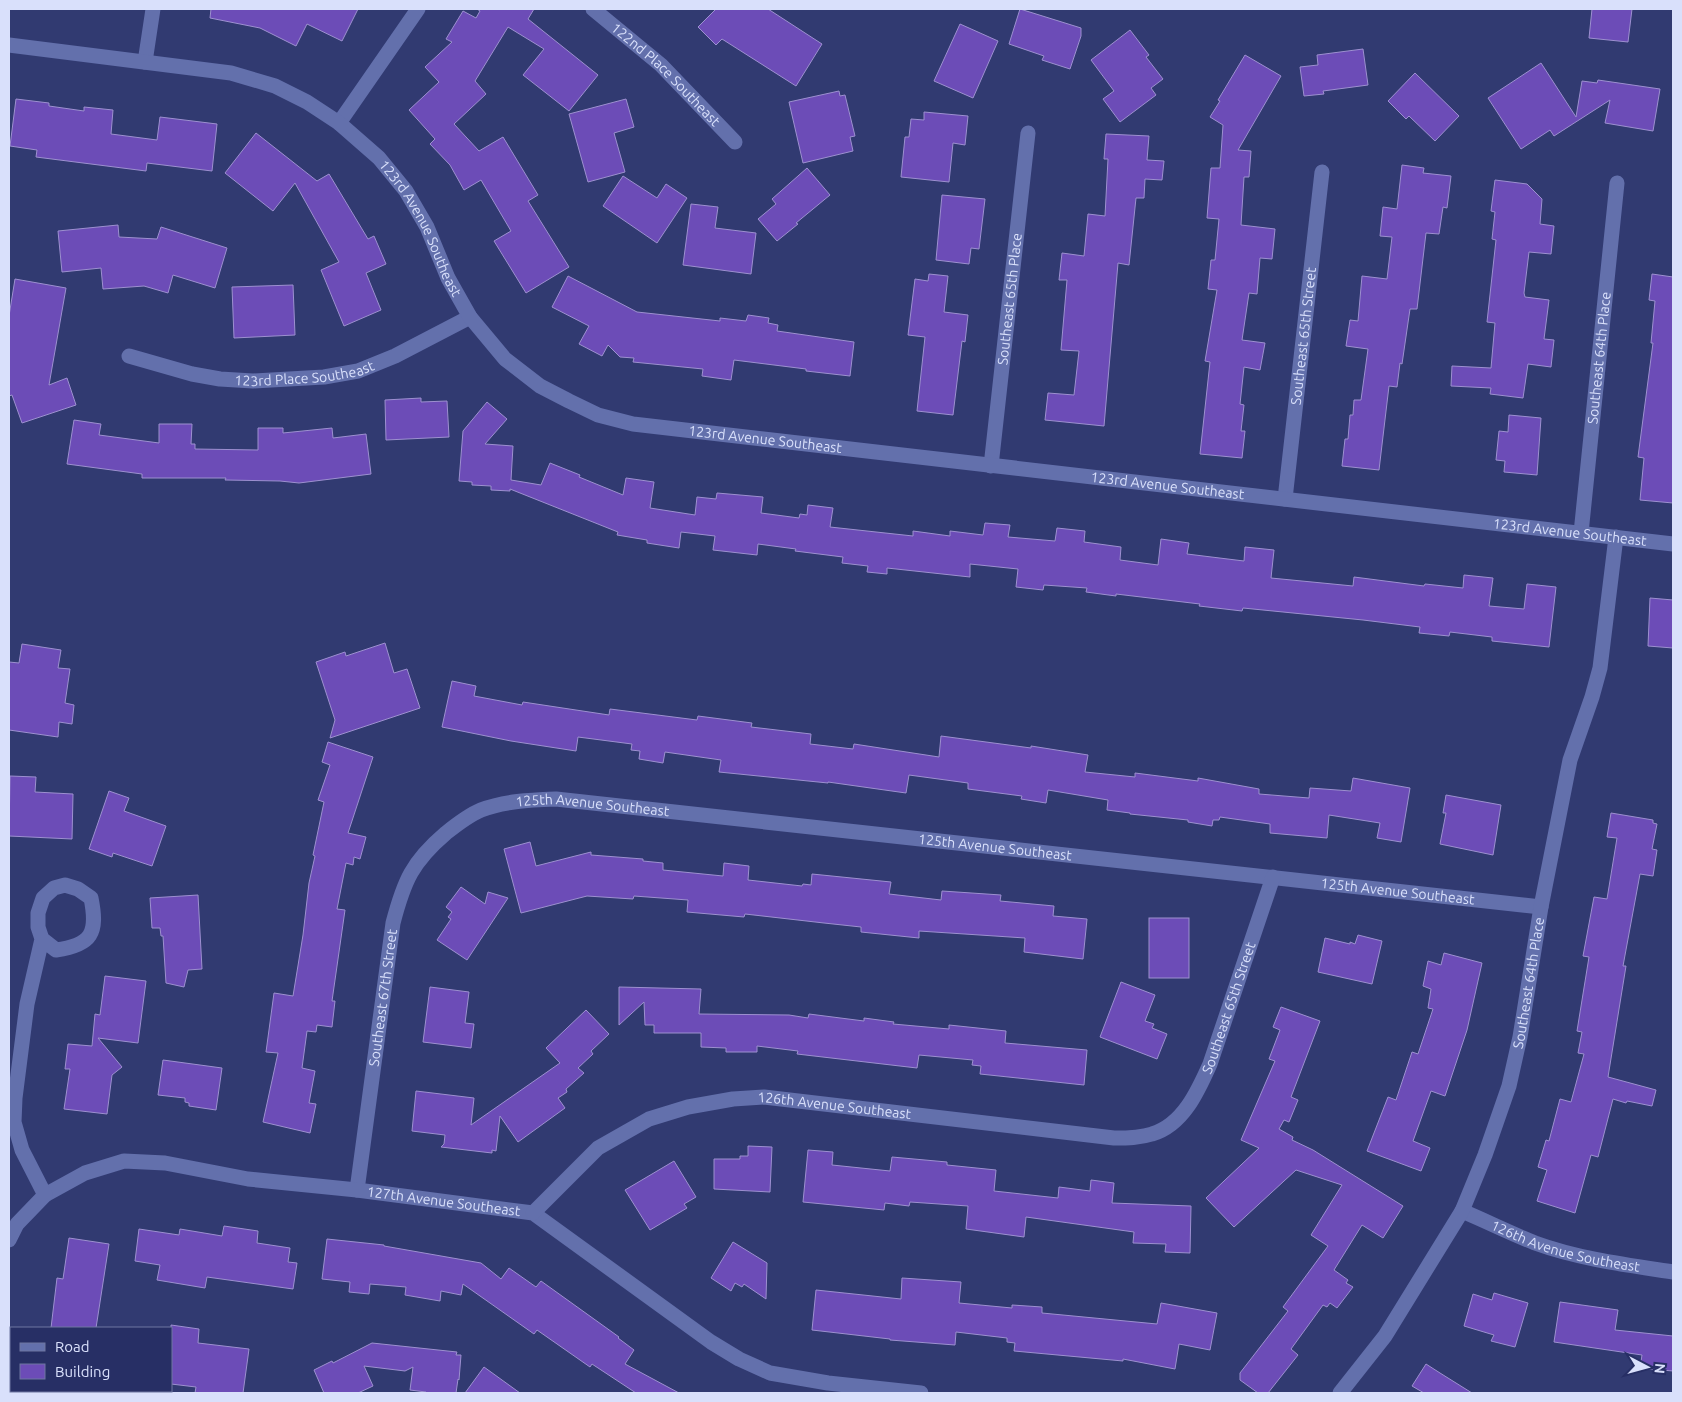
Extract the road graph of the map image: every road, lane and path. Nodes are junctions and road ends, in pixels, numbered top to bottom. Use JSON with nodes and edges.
{"nodes":[{"id":1,"x":153,"y":9,"type":"edge"},
{"id":2,"x":418,"y":9,"type":"edge"},
{"id":3,"x":593,"y":9,"type":"edge"},
{"id":4,"x":9,"y":45,"type":"edge"},
{"id":5,"x":145,"y":62,"type":"junction"},
{"id":6,"x":338,"y":123,"type":"junction"},
{"id":7,"x":1028,"y":133,"type":"dead end"},
{"id":8,"x":735,"y":142,"type":"dead end"},
{"id":9,"x":1322,"y":172,"type":"dead end"},
{"id":10,"x":1617,"y":183,"type":"dead end"},
{"id":11,"x":470,"y":316,"type":"junction"},
{"id":12,"x":129,"y":356,"type":"dead end"},
{"id":13,"x":991,"y":466,"type":"junction"},
{"id":14,"x":1285,"y":500,"type":"junction"},
{"id":15,"x":1580,"y":533,"type":"junction"},
{"id":16,"x":1616,"y":537,"type":"junction"},
{"id":17,"x":1673,"y":544,"type":"edge"},
{"id":18,"x":454,"y":826,"type":"joint"},
{"id":19,"x":1273,"y":877,"type":"junction"},
{"id":20,"x":1541,"y":907,"type":"junction"},
{"id":21,"x":42,"y":939,"type":"junction"},
{"id":22,"x":1168,"y":1127,"type":"joint"},
{"id":23,"x":357,"y":1190,"type":"junction"},
{"id":24,"x":45,"y":1195,"type":"junction"},
{"id":25,"x":1462,"y":1211,"type":"junction"},
{"id":26,"x":533,"y":1213,"type":"junction"},
{"id":27,"x":9,"y":1240,"type":"edge"},
{"id":28,"x":1673,"y":1272,"type":"edge"},
{"id":29,"x":920,"y":1393,"type":"edge"},
{"id":30,"x":1340,"y":1393,"type":"edge"}],
"edges":[{"from":1,"to":5,"type":"street"},
{"from":2,"to":6,"type":"street"},
{"from":3,"to":8,"type":"street","name":"122nd Place Southeast"},
{"from":4,"to":5,"type":"street","name":"123rd Avenue Southeast"},
{"from":5,"to":6,"type":"street","name":"123rd Avenue Southeast"},
{"from":6,"to":11,"type":"street","name":"123rd Avenue Southeast"},
{"from":7,"to":13,"type":"street","name":"Southeast 65th Place"},
{"from":9,"to":14,"type":"street","name":"Southeast 65th Street"},
{"from":10,"to":15,"type":"street","name":"Southeast 64th Place"},
{"from":11,"to":12,"type":"street","name":"123rd Place Southeast"},
{"from":11,"to":13,"type":"street","name":"123rd Avenue Southeast"},
{"from":13,"to":14,"type":"street","name":"123rd Avenue Southeast"},
{"from":14,"to":15,"type":"street","name":"123rd Avenue Southeast"},
{"from":15,"to":16,"type":"street","name":"123rd Avenue Southeast"},
{"from":16,"to":17,"type":"street","name":"123rd Avenue Southeast"},
{"from":16,"to":20,"type":"street","name":"Southeast 64th Place"},
{"from":18,"to":19,"type":"street","name":"125th Avenue Southeast"},
{"from":18,"to":23,"type":"street","name":"Southeast 67th Street"},
{"from":19,"to":20,"type":"street","name":"125th Avenue Southeast"},
{"from":19,"to":22,"type":"street","name":"Southeast 65th Street"},
{"from":20,"to":25,"type":"street","name":"Southeast 64th Place"},
{"from":21,"to":21,"type":"street"},
{"from":21,"to":24,"type":"street"},
{"from":22,"to":26,"type":"street","name":"126th Avenue Southeast"},
{"from":23,"to":24,"type":"street","name":"127th Avenue Southeast"},
{"from":23,"to":26,"type":"street","name":"127th Avenue Southeast"},
{"from":24,"to":27,"type":"street","name":"127th Avenue Southeast"},
{"from":25,"to":28,"type":"street","name":"126th Avenue Southeast"},
{"from":25,"to":30,"type":"street","name":"Southeast 64th Place"},
{"from":26,"to":29,"type":"street","name":"127th Avenue Southeast"}]}
